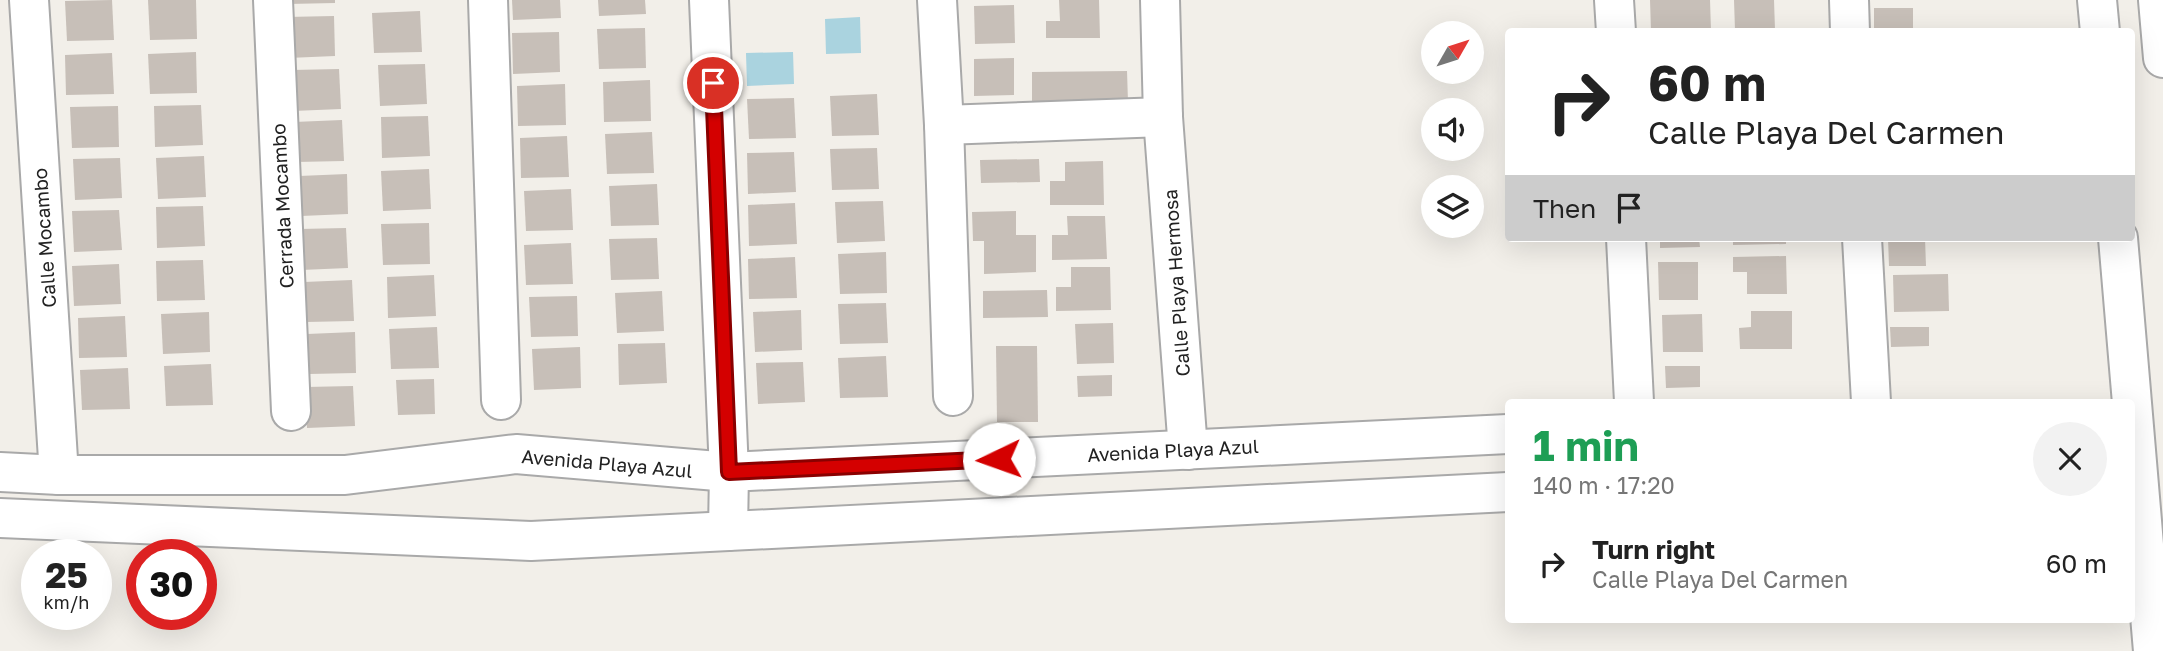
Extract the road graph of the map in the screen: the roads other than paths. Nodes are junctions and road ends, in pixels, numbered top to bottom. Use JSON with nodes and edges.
{"nodes":[{"id":1,"x":29,"y":0,"type":"edge"},
{"id":2,"x":273,"y":0,"type":"edge"},
{"id":3,"x":488,"y":0,"type":"edge"},
{"id":4,"x":709,"y":0,"type":"edge"},
{"id":5,"x":937,"y":0,"type":"edge"},
{"id":6,"x":1160,"y":0,"type":"edge"},
{"id":7,"x":1614,"y":0,"type":"edge"},
{"id":8,"x":1849,"y":0,"type":"edge"},
{"id":9,"x":2097,"y":0,"type":"edge"},
{"id":10,"x":2158,"y":0,"type":"edge"},
{"id":11,"x":1616,"y":28,"type":"edge"},
{"id":12,"x":1850,"y":28,"type":"edge"},
{"id":13,"x":2100,"y":28,"type":"edge"},
{"id":14,"x":2163,"y":58,"type":"edge"},
{"id":15,"x":1163,"y":117,"type":"junction"},
{"id":16,"x":944,"y":125,"type":"junction"},
{"id":17,"x":1626,"y":242,"type":"edge"},
{"id":18,"x":1862,"y":242,"type":"edge"},
{"id":19,"x":2118,"y":242,"type":"edge"},
{"id":20,"x":953,"y":396,"type":"dead end"},
{"id":21,"x":1634,"y":399,"type":"edge"},
{"id":22,"x":1871,"y":399,"type":"edge"},
{"id":23,"x":2131,"y":399,"type":"edge"},
{"id":24,"x":501,"y":400,"type":"dead end"},
{"id":25,"x":291,"y":411,"type":"dead end"},
{"id":26,"x":1505,"y":434,"type":"edge"},
{"id":27,"x":2135,"y":444,"type":"edge"},
{"id":28,"x":1188,"y":450,"type":"junction"},
{"id":29,"x":0,"y":472,"type":"edge"},
{"id":30,"x":729,"y":472,"type":"junction"},
{"id":31,"x":59,"y":475,"type":"junction"},
{"id":32,"x":296,"y":475,"type":"junction"},
{"id":33,"x":1505,"y":492,"type":"edge"},
{"id":34,"x":0,"y":518,"type":"edge"},
{"id":35,"x":728,"y":531,"type":"junction"},
{"id":36,"x":299,"y":532,"type":"junction"},
{"id":37,"x":2152,"y":651,"type":"edge"}],
"edges":[{"from":1,"to":31,"type":"street","name":"Calle Mocambo"},
{"from":2,"to":25,"type":"street","name":"Cerrada Mocambo"},
{"from":3,"to":24,"type":"street"},
{"from":4,"to":30,"type":"street"},
{"from":5,"to":16,"type":"street"},
{"from":6,"to":15,"type":"street","name":"Calle Playa Hermosa"},
{"from":7,"to":11,"type":"street"},
{"from":8,"to":12,"type":"street"},
{"from":9,"to":13,"type":"street"},
{"from":10,"to":14,"type":"street"},
{"from":15,"to":16,"type":"street"},
{"from":15,"to":28,"type":"street","name":"Calle Playa Hermosa"},
{"from":16,"to":20,"type":"street"},
{"from":17,"to":21,"type":"street"},
{"from":18,"to":22,"type":"street"},
{"from":19,"to":23,"type":"street"},
{"from":26,"to":28,"type":"street","name":"Avenida Playa Azul"},
{"from":27,"to":37,"type":"street"},
{"from":28,"to":30,"type":"street","name":"Avenida Playa Azul"},
{"from":29,"to":31,"type":"street","name":"Avenida Playa Azul"},
{"from":30,"to":32,"type":"street","name":"Avenida Playa Azul"},
{"from":30,"to":35,"type":"street"},
{"from":31,"to":32,"type":"street","name":"Avenida Playa Azul"},
{"from":32,"to":36,"type":"street"},
{"from":33,"to":35,"type":"street"},
{"from":34,"to":36,"type":"street"},
{"from":35,"to":36,"type":"street"}]}
